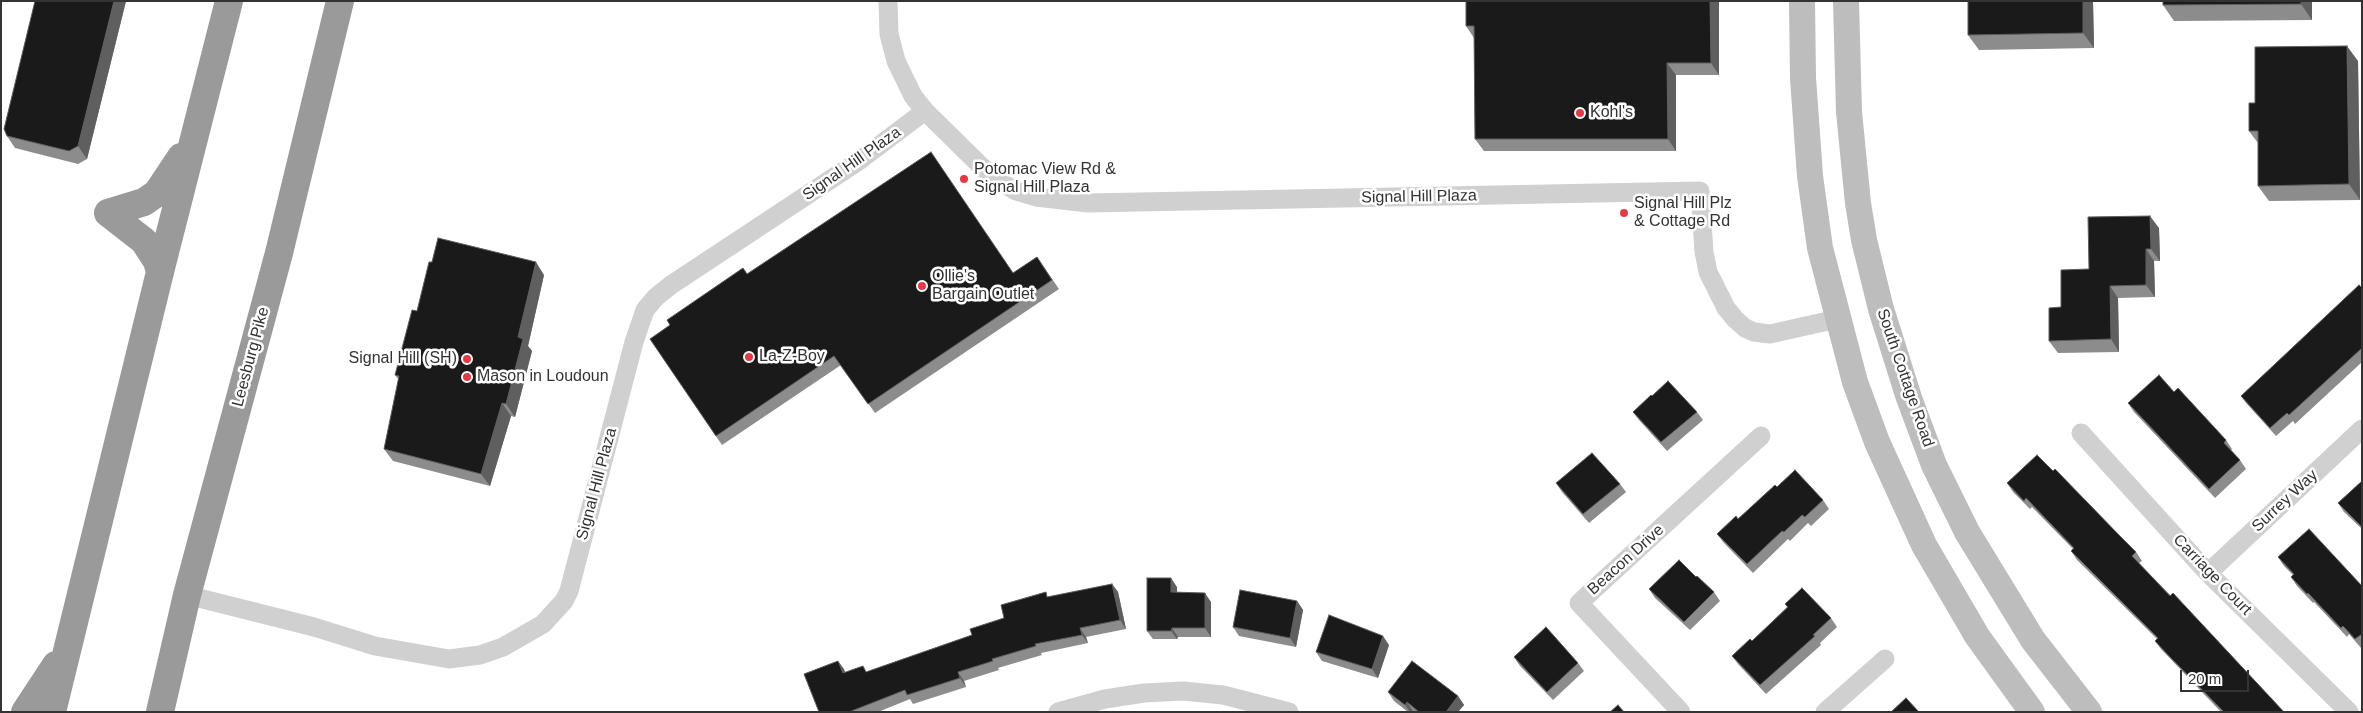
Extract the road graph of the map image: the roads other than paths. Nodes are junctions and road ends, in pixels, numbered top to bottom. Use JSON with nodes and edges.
{"nodes":[{"id":1,"x":229,"y":1,"type":"edge"},
{"id":2,"x":340,"y":1,"type":"edge"},
{"id":3,"x":888,"y":1,"type":"edge"},
{"id":4,"x":1802,"y":1,"type":"edge"},
{"id":5,"x":1846,"y":1,"type":"edge"},
{"id":6,"x":925,"y":111,"type":"junction"},
{"id":7,"x":194,"y":134,"type":"junction"},
{"id":8,"x":160,"y":272,"type":"junction"},
{"id":9,"x":1837,"y":319,"type":"junction"},
{"id":10,"x":2362,"y":429,"type":"edge"},
{"id":11,"x":2081,"y":433,"type":"dead end"},
{"id":12,"x":1761,"y":436,"type":"dead end"},
{"id":13,"x":2208,"y":573,"type":"junction"},
{"id":14,"x":187,"y":595,"type":"junction"},
{"id":15,"x":69,"y":645,"type":"junction"},
{"id":16,"x":1885,"y":659,"type":"dead end"},
{"id":17,"x":25,"y":712,"type":"edge"},
{"id":18,"x":52,"y":712,"type":"edge"},
{"id":19,"x":160,"y":712,"type":"edge"},
{"id":20,"x":1058,"y":712,"type":"edge"},
{"id":21,"x":1289,"y":712,"type":"edge"},
{"id":22,"x":1681,"y":712,"type":"edge"},
{"id":23,"x":1825,"y":712,"type":"edge"},
{"id":24,"x":2032,"y":712,"type":"edge"},
{"id":25,"x":2089,"y":712,"type":"edge"},
{"id":26,"x":2349,"y":712,"type":"edge"}],
"edges":[{"from":1,"to":7,"type":"highway"},
{"from":2,"to":14,"type":"highway","name":"Leesburg Pike"},
{"from":3,"to":6,"type":"street","name":"Signal Hill Plaza"},
{"from":4,"to":9,"type":"street"},
{"from":5,"to":25,"type":"street","name":"South Cottage Road"},
{"from":6,"to":9,"type":"street","name":"Signal Hill Plaza"},
{"from":6,"to":14,"type":"street","name":"Signal Hill Plaza"},
{"from":7,"to":8,"type":"highway"},
{"from":7,"to":8,"type":"highway"},
{"from":8,"to":15,"type":"highway"},
{"from":9,"to":24,"type":"street"},
{"from":10,"to":13,"type":"street","name":"Surrey Way"},
{"from":11,"to":13,"type":"street","name":"Carriage Court"},
{"from":12,"to":22,"type":"street","name":"Beacon Drive"},
{"from":13,"to":26,"type":"street","name":"Carriage Court"},
{"from":14,"to":19,"type":"highway","name":"Leesburg Pike"},
{"from":15,"to":17,"type":"highway"},
{"from":15,"to":18,"type":"highway"},
{"from":16,"to":23,"type":"street"},
{"from":20,"to":21,"type":"street"}]}
